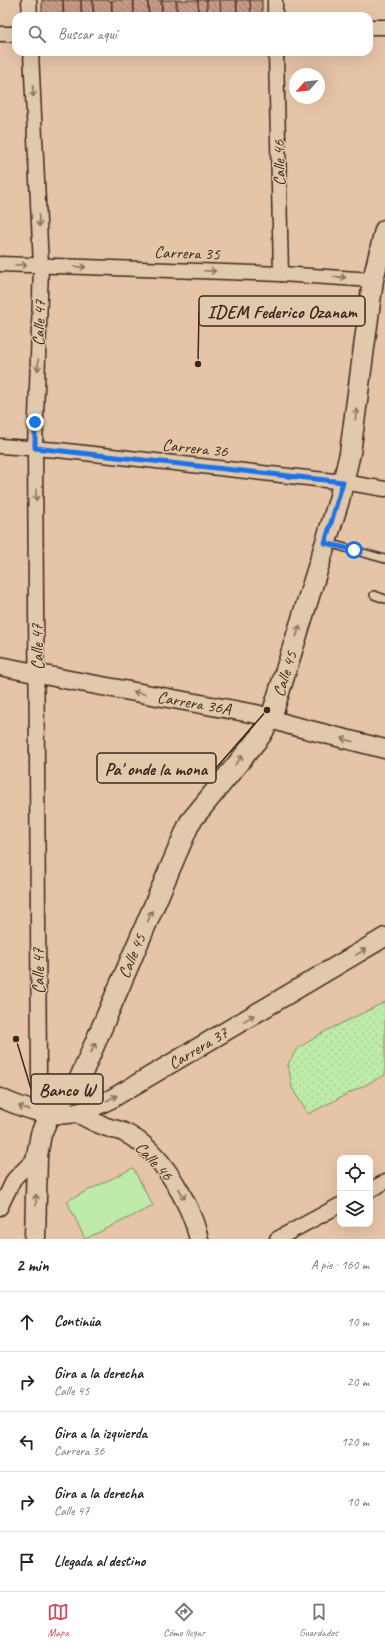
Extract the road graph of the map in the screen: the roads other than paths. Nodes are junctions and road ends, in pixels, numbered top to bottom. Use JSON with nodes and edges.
{"nodes":[{"id":1,"x":29,"y":0,"type":"edge"},
{"id":2,"x":275,"y":0,"type":"edge"},
{"id":3,"x":30,"y":12,"type":"edge"},
{"id":4,"x":276,"y":12,"type":"edge"},
{"id":5,"x":385,"y":27,"type":"edge"},
{"id":6,"x":373,"y":28,"type":"edge"},
{"id":7,"x":0,"y":34,"type":"edge"},
{"id":8,"x":12,"y":34,"type":"edge"},
{"id":9,"x":31,"y":56,"type":"edge"},
{"id":10,"x":276,"y":56,"type":"edge"},
{"id":11,"x":385,"y":230,"type":"edge"},
{"id":12,"x":0,"y":264,"type":"edge"},
{"id":13,"x":41,"y":266,"type":"junction"},
{"id":14,"x":281,"y":274,"type":"junction"},
{"id":15,"x":373,"y":280,"type":"junction"},
{"id":16,"x":0,"y":446,"type":"edge"},
{"id":17,"x":35,"y":448,"type":"junction"},
{"id":18,"x":343,"y":482,"type":"junction"},
{"id":19,"x":385,"y":489,"type":"edge"},
{"id":20,"x":325,"y":543,"type":"junction"},
{"id":21,"x":385,"y":559,"type":"edge"},
{"id":22,"x":374,"y":595,"type":"dead end"},
{"id":23,"x":385,"y":599,"type":"edge"},
{"id":24,"x":0,"y":666,"type":"edge"},
{"id":25,"x":37,"y":673,"type":"junction"},
{"id":26,"x":271,"y":718,"type":"junction"},
{"id":27,"x":385,"y":749,"type":"edge"},
{"id":28,"x":385,"y":937,"type":"edge"},
{"id":29,"x":0,"y":1098,"type":"edge"},
{"id":30,"x":77,"y":1113,"type":"junction"},
{"id":31,"x":49,"y":1115,"type":"junction"},
{"id":32,"x":37,"y":1156,"type":"junction"},
{"id":33,"x":385,"y":1182,"type":"edge"},
{"id":34,"x":373,"y":1188,"type":"edge"},
{"id":35,"x":0,"y":1208,"type":"edge"},
{"id":36,"x":337,"y":1208,"type":"edge"},
{"id":37,"x":35,"y":1239,"type":"edge"},
{"id":38,"x":199,"y":1239,"type":"edge"},
{"id":39,"x":277,"y":1239,"type":"edge"}],
"edges":[{"from":1,"to":3,"type":"street"},
{"from":2,"to":4,"type":"street"},
{"from":5,"to":6,"type":"street"},
{"from":7,"to":8,"type":"street"},
{"from":9,"to":13,"type":"street","name":"Calle 47","one_way":true},
{"from":10,"to":14,"type":"street","name":"Calle 46"},
{"from":11,"to":15,"type":"main road","name":"Calle 45"},
{"from":12,"to":13,"type":"street","name":"Carrera 35","one_way":true},
{"from":13,"to":14,"type":"street","name":"Carrera 35","one_way":true},
{"from":13,"to":17,"type":"street","name":"Calle 47","one_way":true},
{"from":14,"to":15,"type":"street","name":"Carrera 35","one_way":true},
{"from":18,"to":15,"type":"main road","name":"Calle 45","one_way":true},
{"from":16,"to":17,"type":"street","name":"Carrera 36"},
{"from":17,"to":18,"type":"street","name":"Carrera 36"},
{"from":17,"to":25,"type":"street","name":"Calle 47","one_way":true},
{"from":18,"to":19,"type":"street","name":"Carrera 36"},
{"from":18,"to":20,"type":"main road","name":"Calle 45"},
{"from":20,"to":21,"type":"lane"},
{"from":26,"to":20,"type":"main road","name":"Calle 45","one_way":true},
{"from":22,"to":23,"type":"lane"},
{"from":24,"to":25,"type":"street","name":"Carrera 36A"},
{"from":26,"to":25,"type":"street","name":"Carrera 36A","one_way":true},
{"from":25,"to":31,"type":"street","name":"Calle 47"},
{"from":27,"to":26,"type":"street","name":"Carrera 36A","one_way":true},
{"from":31,"to":26,"type":"main road","name":"Calle 45","one_way":true},
{"from":30,"to":28,"type":"street","name":"Carrera 37","one_way":true},
{"from":31,"to":29,"type":"street","name":"Carrera 37","one_way":true},
{"from":30,"to":31,"type":"street","name":"Carrera 37"},
{"from":30,"to":38,"type":"street","name":"Calle 46","one_way":true},
{"from":31,"to":32,"type":"main road"},
{"from":32,"to":35,"type":"street"},
{"from":37,"to":32,"type":"main road","one_way":true},
{"from":33,"to":34,"type":"street"},
{"from":36,"to":39,"type":"street"}]}
